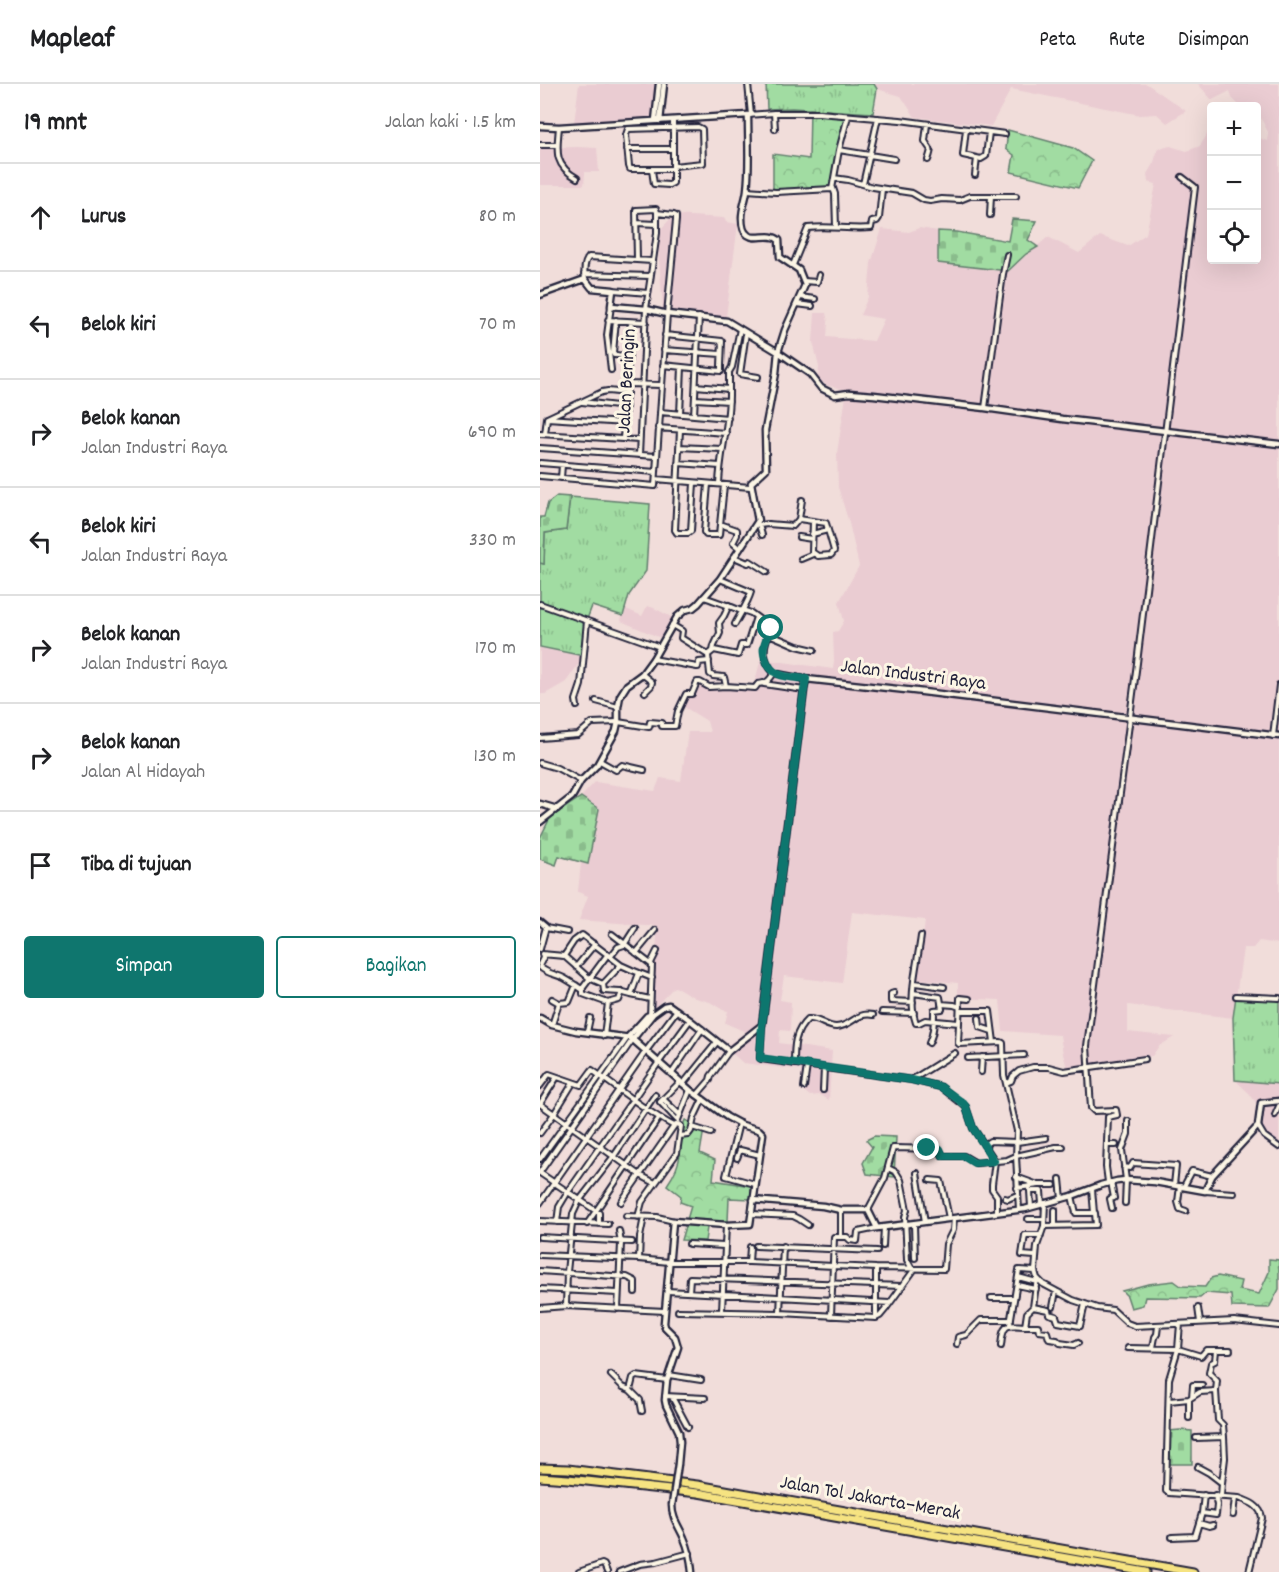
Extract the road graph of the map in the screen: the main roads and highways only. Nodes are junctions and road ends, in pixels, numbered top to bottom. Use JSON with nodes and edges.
{"nodes":[{"id":1,"x":540,"y":1468,"type":"edge"},
{"id":2,"x":540,"y":1477,"type":"edge"},
{"id":3,"x":1146,"y":1572,"type":"edge"},
{"id":4,"x":1193,"y":1572,"type":"edge"}],
"edges":[{"from":1,"to":4,"type":"highway","name":"Jalan Tol Jakarta–Merak"},
{"from":2,"to":3,"type":"highway","name":"Jalan Tol Jakarta–Merak"}]}
